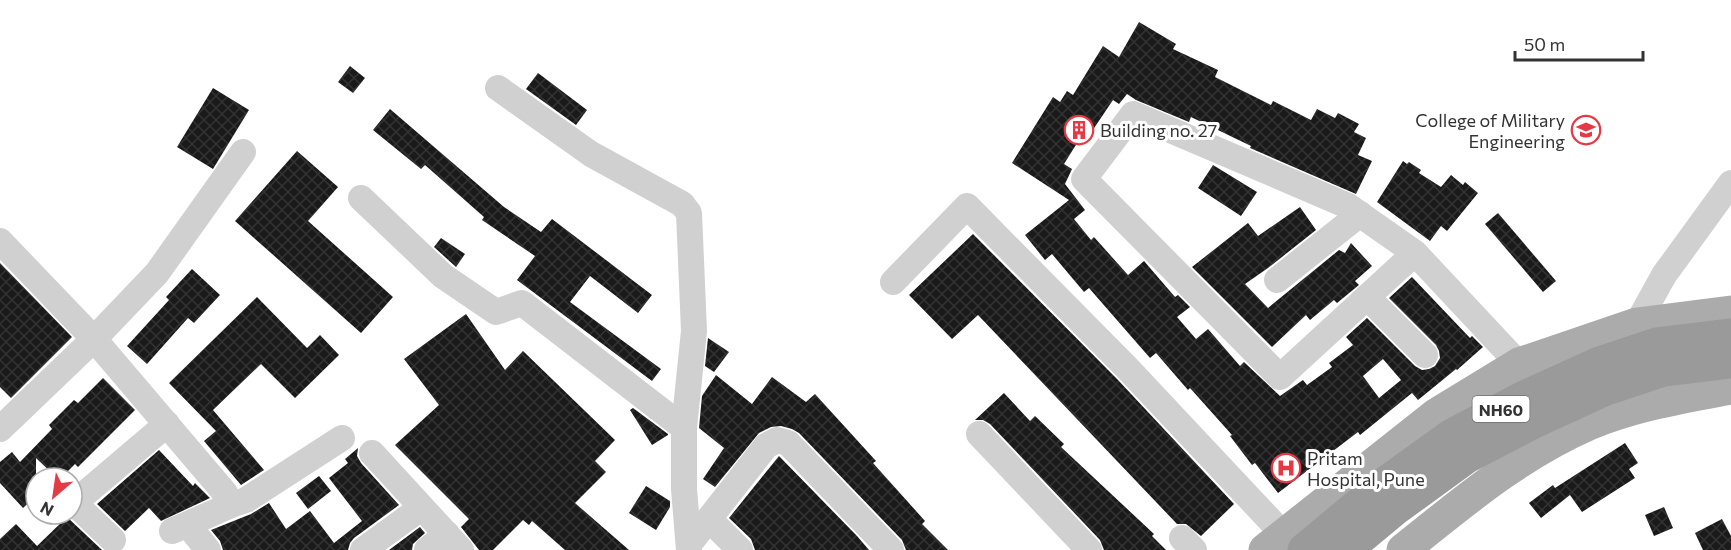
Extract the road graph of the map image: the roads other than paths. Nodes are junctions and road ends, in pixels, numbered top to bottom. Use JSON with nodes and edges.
{"nodes":[{"id":1,"x":498,"y":88,"type":"dead end"},
{"id":2,"x":243,"y":152,"type":"dead end"},
{"id":3,"x":1731,"y":183,"type":"edge"},
{"id":4,"x":361,"y":198,"type":"dead end"},
{"id":5,"x":1360,"y":214,"type":"junction"},
{"id":6,"x":0,"y":241,"type":"edge"},
{"id":7,"x":1415,"y":253,"type":"junction"},
{"id":8,"x":1277,"y":280,"type":"dead end"},
{"id":9,"x":893,"y":282,"type":"dead end"},
{"id":10,"x":1367,"y":297,"type":"junction"},
{"id":11,"x":1731,"y":312,"type":"edge"},
{"id":12,"x":1637,"y":324,"type":"junction"},
{"id":13,"x":1731,"y":335,"type":"edge"},
{"id":14,"x":94,"y":339,"type":"junction"},
{"id":15,"x":1425,"y":355,"type":"dead end"},
{"id":16,"x":1731,"y":362,"type":"edge"},
{"id":17,"x":1519,"y":364,"type":"junction"},
{"id":18,"x":1731,"y":388,"type":"edge"},
{"id":19,"x":167,"y":424,"type":"junction"},
{"id":20,"x":684,"y":428,"type":"junction"},
{"id":21,"x":0,"y":429,"type":"edge"},
{"id":22,"x":979,"y":434,"type":"dead end"},
{"id":23,"x":342,"y":438,"type":"dead end"},
{"id":24,"x":372,"y":453,"type":"dead end"},
{"id":25,"x":231,"y":505,"type":"junction"},
{"id":26,"x":421,"y":508,"type":"junction"},
{"id":27,"x":709,"y":519,"type":"junction"},
{"id":28,"x":112,"y":540,"type":"dead end"},
{"id":29,"x":445,"y":545,"type":"edge"},
{"id":30,"x":1284,"y":545,"type":"edge"},
{"id":31,"x":689,"y":547,"type":"edge"},
{"id":32,"x":208,"y":550,"type":"edge"},
{"id":33,"x":363,"y":550,"type":"edge"},
{"id":34,"x":740,"y":550,"type":"edge"},
{"id":35,"x":891,"y":550,"type":"edge"},
{"id":36,"x":1089,"y":550,"type":"edge"},
{"id":37,"x":1346,"y":550,"type":"edge"},
{"id":38,"x":1403,"y":550,"type":"edge"}],
"edges":[{"from":1,"to":20,"type":"street"},
{"from":2,"to":14,"type":"street"},
{"from":3,"to":12,"type":"street"},
{"from":4,"to":20,"type":"street"},
{"from":5,"to":7,"type":"street"},
{"from":5,"to":8,"type":"street"},
{"from":5,"to":10,"type":"street"},
{"from":6,"to":14,"type":"street"},
{"from":7,"to":10,"type":"street"},
{"from":7,"to":17,"type":"street"},
{"from":9,"to":30,"type":"street"},
{"from":10,"to":15,"type":"street"},
{"from":11,"to":12,"type":"main road"},
{"from":12,"to":17,"type":"main road"},
{"from":13,"to":30,"type":"highway","number":"NH60"},
{"from":14,"to":19,"type":"street"},
{"from":14,"to":21,"type":"street"},
{"from":16,"to":37,"type":"highway","number":"NH60"},
{"from":17,"to":30,"type":"main road"},
{"from":18,"to":38,"type":"main road"},
{"from":19,"to":25,"type":"street"},
{"from":19,"to":28,"type":"street"},
{"from":20,"to":31,"type":"street"},
{"from":22,"to":36,"type":"street"},
{"from":23,"to":25,"type":"street"},
{"from":24,"to":26,"type":"street"},
{"from":25,"to":32,"type":"street"},
{"from":26,"to":29,"type":"street"},
{"from":26,"to":33,"type":"street"},
{"from":27,"to":31,"type":"street"},
{"from":27,"to":34,"type":"street"},
{"from":27,"to":35,"type":"street"}]}
